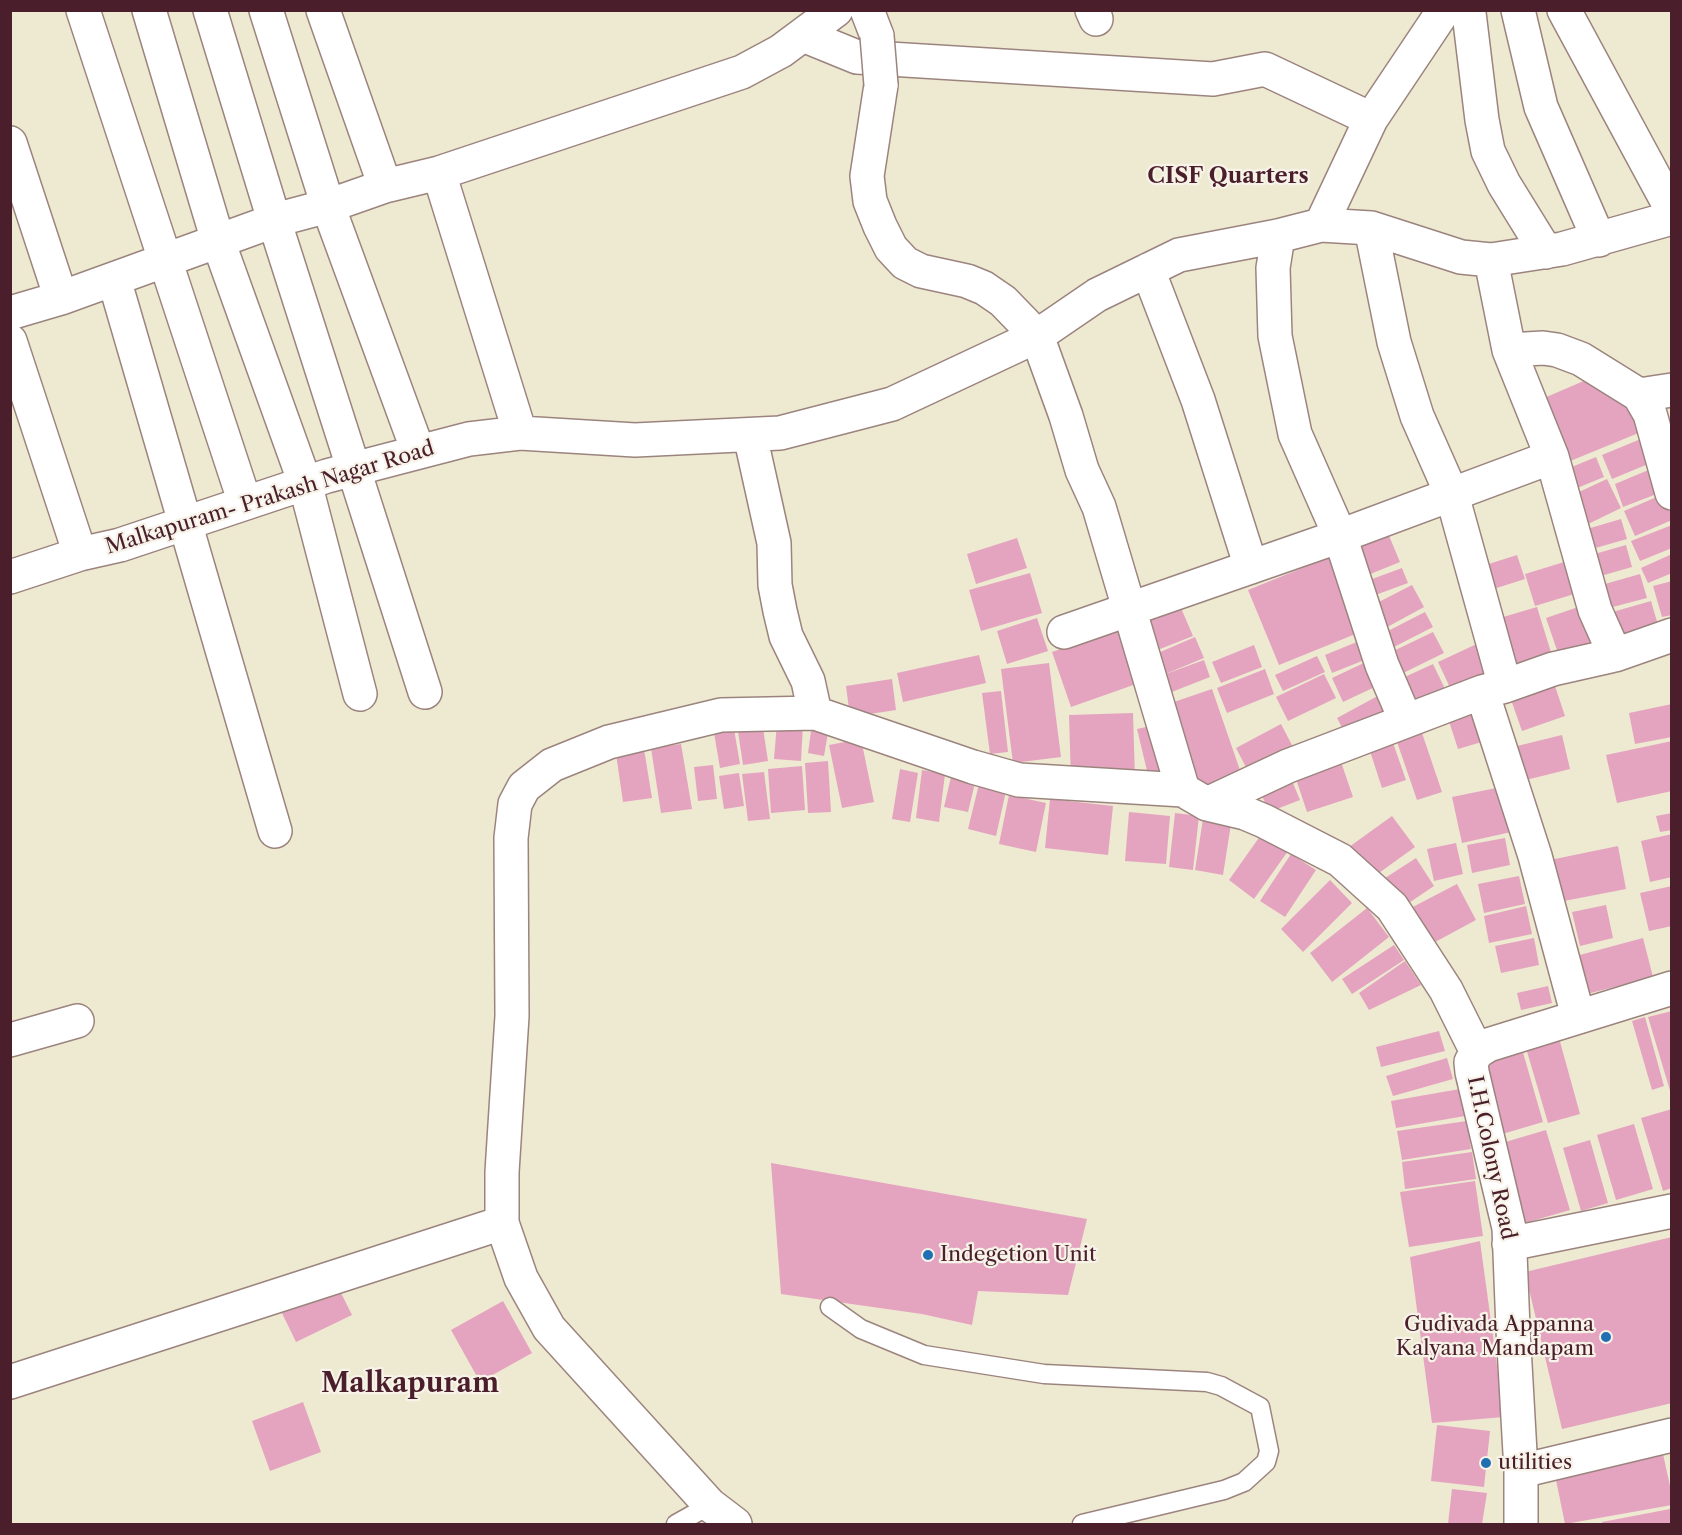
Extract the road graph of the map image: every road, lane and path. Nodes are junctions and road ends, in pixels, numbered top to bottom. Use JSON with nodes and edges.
{"nodes":[{"id":1,"x":84,"y":10,"type":"edge"},
{"id":2,"x":149,"y":10,"type":"edge"},
{"id":3,"x":210,"y":10,"type":"edge"},
{"id":4,"x":266,"y":10,"type":"edge"},
{"id":5,"x":323,"y":10,"type":"edge"},
{"id":6,"x":836,"y":10,"type":"edge"},
{"id":7,"x":1518,"y":10,"type":"edge"},
{"id":8,"x":1564,"y":10,"type":"edge"},
{"id":9,"x":1457,"y":14,"type":"edge"},
{"id":10,"x":872,"y":23,"type":"edge"},
{"id":11,"x":792,"y":43,"type":"junction"},
{"id":12,"x":1371,"y":118,"type":"junction"},
{"id":13,"x":10,"y":143,"type":"edge"},
{"id":14,"x":439,"y":173,"type":"junction"},
{"id":15,"x":385,"y":186,"type":"junction"},
{"id":16,"x":328,"y":206,"type":"junction"},
{"id":17,"x":1671,"y":210,"type":"edge"},
{"id":18,"x":1671,"y":218,"type":"edge"},
{"id":19,"x":274,"y":220,"type":"junction"},
{"id":20,"x":1321,"y":225,"type":"junction"},
{"id":21,"x":1371,"y":228,"type":"junction"},
{"id":22,"x":1278,"y":236,"type":"junction"},
{"id":23,"x":1599,"y":240,"type":"junction"},
{"id":24,"x":218,"y":241,"type":"junction"},
{"id":25,"x":1546,"y":252,"type":"junction"},
{"id":26,"x":166,"y":260,"type":"junction"},
{"id":27,"x":1491,"y":260,"type":"junction"},
{"id":28,"x":1148,"y":270,"type":"junction"},
{"id":29,"x":114,"y":279,"type":"junction"},
{"id":30,"x":61,"y":298,"type":"junction"},
{"id":31,"x":10,"y":313,"type":"edge"},
{"id":32,"x":1036,"y":336,"type":"junction"},
{"id":33,"x":10,"y":341,"type":"edge"},
{"id":34,"x":1509,"y":350,"type":"junction"},
{"id":35,"x":1671,"y":390,"type":"edge"},
{"id":36,"x":1639,"y":394,"type":"junction"},
{"id":37,"x":520,"y":433,"type":"junction"},
{"id":38,"x":750,"y":435,"type":"junction"},
{"id":39,"x":418,"y":451,"type":"junction"},
{"id":40,"x":1552,"y":457,"type":"junction"},
{"id":41,"x":354,"y":469,"type":"junction"},
{"id":42,"x":305,"y":483,"type":"junction"},
{"id":43,"x":1671,"y":493,"type":"edge"},
{"id":44,"x":1452,"y":495,"type":"junction"},
{"id":45,"x":245,"y":503,"type":"junction"},
{"id":46,"x":187,"y":522,"type":"junction"},
{"id":47,"x":1340,"y":536,"type":"junction"},
{"id":48,"x":80,"y":554,"type":"junction"},
{"id":49,"x":1251,"y":567,"type":"junction"},
{"id":50,"x":10,"y":577,"type":"edge"},
{"id":51,"x":1130,"y":608,"type":"junction"},
{"id":52,"x":1064,"y":632,"type":"dead end"},
{"id":53,"x":1671,"y":635,"type":"edge"},
{"id":54,"x":1615,"y":655,"type":"junction"},
{"id":55,"x":1494,"y":689,"type":"junction"},
{"id":56,"x":425,"y":692,"type":"dead end"},
{"id":57,"x":360,"y":694,"type":"dead end"},
{"id":58,"x":815,"y":713,"type":"junction"},
{"id":59,"x":1406,"y":721,"type":"junction"},
{"id":60,"x":1195,"y":797,"type":"junction"},
{"id":61,"x":275,"y":831,"type":"dead end"},
{"id":62,"x":1671,"y":988,"type":"edge"},
{"id":63,"x":1578,"y":1016,"type":"junction"},
{"id":64,"x":77,"y":1021,"type":"dead end"},
{"id":65,"x":10,"y":1040,"type":"edge"},
{"id":66,"x":1477,"y":1052,"type":"junction"},
{"id":67,"x":1671,"y":1211,"type":"edge"},
{"id":68,"x":502,"y":1223,"type":"junction"},
{"id":69,"x":1509,"y":1244,"type":"junction"},
{"id":70,"x":830,"y":1307,"type":"dead end"},
{"id":71,"x":10,"y":1382,"type":"edge"},
{"id":72,"x":1671,"y":1437,"type":"edge"},
{"id":73,"x":1521,"y":1471,"type":"junction"},
{"id":74,"x":722,"y":1514,"type":"edge"},
{"id":75,"x":676,"y":1524,"type":"edge"},
{"id":76,"x":1082,"y":1524,"type":"edge"},
{"id":77,"x":1521,"y":1524,"type":"edge"}],
"edges":[{"from":1,"to":26,"type":"street"},
{"from":2,"to":24,"type":"street"},
{"from":3,"to":19,"type":"street"},
{"from":4,"to":16,"type":"street"},
{"from":5,"to":15,"type":"street"},
{"from":6,"to":11,"type":"street"},
{"from":7,"to":23,"type":"street"},
{"from":8,"to":17,"type":"street"},
{"from":9,"to":12,"type":"street"},
{"from":9,"to":25,"type":"street"},
{"from":10,"to":32,"type":"street","bridge":true},
{"from":11,"to":12,"type":"street"},
{"from":11,"to":14,"type":"street"},
{"from":12,"to":20,"type":"street"},
{"from":13,"to":30,"type":"street"},
{"from":14,"to":15,"type":"street"},
{"from":14,"to":37,"type":"street"},
{"from":15,"to":16,"type":"street"},
{"from":16,"to":19,"type":"street"},
{"from":16,"to":39,"type":"street"},
{"from":18,"to":23,"type":"street","name":"Malkapuram- Prakash Nagar Road"},
{"from":19,"to":24,"type":"street"},
{"from":19,"to":41,"type":"street"},
{"from":20,"to":21,"type":"street","name":"Malkapuram- Prakash Nagar Road"},
{"from":20,"to":22,"type":"street","name":"Malkapuram- Prakash Nagar Road"},
{"from":21,"to":27,"type":"street","name":"Malkapuram- Prakash Nagar Road"},
{"from":21,"to":44,"type":"street"},
{"from":22,"to":28,"type":"street","name":"Malkapuram- Prakash Nagar Road"},
{"from":22,"to":47,"type":"street"},
{"from":23,"to":25,"type":"street","name":"Malkapuram- Prakash Nagar Road"},
{"from":24,"to":26,"type":"street"},
{"from":24,"to":42,"type":"street"},
{"from":25,"to":27,"type":"street","name":"Malkapuram- Prakash Nagar Road"},
{"from":26,"to":29,"type":"street"},
{"from":26,"to":45,"type":"street"},
{"from":27,"to":34,"type":"street"},
{"from":28,"to":32,"type":"street","name":"Malkapuram- Prakash Nagar Road"},
{"from":28,"to":49,"type":"street"},
{"from":29,"to":30,"type":"street"},
{"from":29,"to":46,"type":"street"},
{"from":30,"to":31,"type":"street"},
{"from":32,"to":38,"type":"street","name":"Malkapuram- Prakash Nagar Road"},
{"from":32,"to":51,"type":"street"},
{"from":33,"to":48,"type":"street"},
{"from":34,"to":36,"type":"street"},
{"from":34,"to":40,"type":"street"},
{"from":35,"to":36,"type":"street"},
{"from":36,"to":43,"type":"street"},
{"from":37,"to":38,"type":"street","name":"Malkapuram- Prakash Nagar Road"},
{"from":37,"to":39,"type":"street","name":"Malkapuram- Prakash Nagar Road"},
{"from":38,"to":58,"type":"street"},
{"from":39,"to":41,"type":"street","name":"Malkapuram- Prakash Nagar Road"},
{"from":40,"to":44,"type":"street"},
{"from":40,"to":54,"type":"street"},
{"from":41,"to":42,"type":"street","name":"Malkapuram- Prakash Nagar Road"},
{"from":41,"to":56,"type":"street"},
{"from":42,"to":45,"type":"street","name":"Malkapuram- Prakash Nagar Road"},
{"from":42,"to":57,"type":"street"},
{"from":44,"to":47,"type":"street"},
{"from":44,"to":55,"type":"street"},
{"from":45,"to":46,"type":"street","name":"Malkapuram- Prakash Nagar Road"},
{"from":46,"to":48,"type":"street","name":"Malkapuram- Prakash Nagar Road"},
{"from":46,"to":61,"type":"street"},
{"from":47,"to":49,"type":"street"},
{"from":47,"to":59,"type":"street"},
{"from":48,"to":50,"type":"street","name":"Malkapuram- Prakash Nagar Road"},
{"from":49,"to":51,"type":"street"},
{"from":51,"to":52,"type":"street"},
{"from":51,"to":60,"type":"street"},
{"from":53,"to":54,"type":"street"},
{"from":54,"to":55,"type":"street"},
{"from":55,"to":59,"type":"street"},
{"from":55,"to":63,"type":"street"},
{"from":58,"to":60,"type":"street"},
{"from":58,"to":68,"type":"street"},
{"from":59,"to":60,"type":"street"},
{"from":60,"to":66,"type":"street"},
{"from":62,"to":63,"type":"street","name":"I.H.Colony Road"},
{"from":63,"to":66,"type":"street","name":"I.H.Colony Road"},
{"from":64,"to":65,"type":"street"},
{"from":66,"to":69,"type":"street","name":"I.H.Colony Road"},
{"from":67,"to":69,"type":"street"},
{"from":68,"to":71,"type":"street"},
{"from":68,"to":74,"type":"street"},
{"from":69,"to":73,"type":"street","name":"I.H.Colony Road"},
{"from":70,"to":76,"type":"lane"},
{"from":72,"to":73,"type":"street"},
{"from":73,"to":77,"type":"street","name":"I.H.Colony Road"},
{"from":74,"to":75,"type":"lane"}]}
